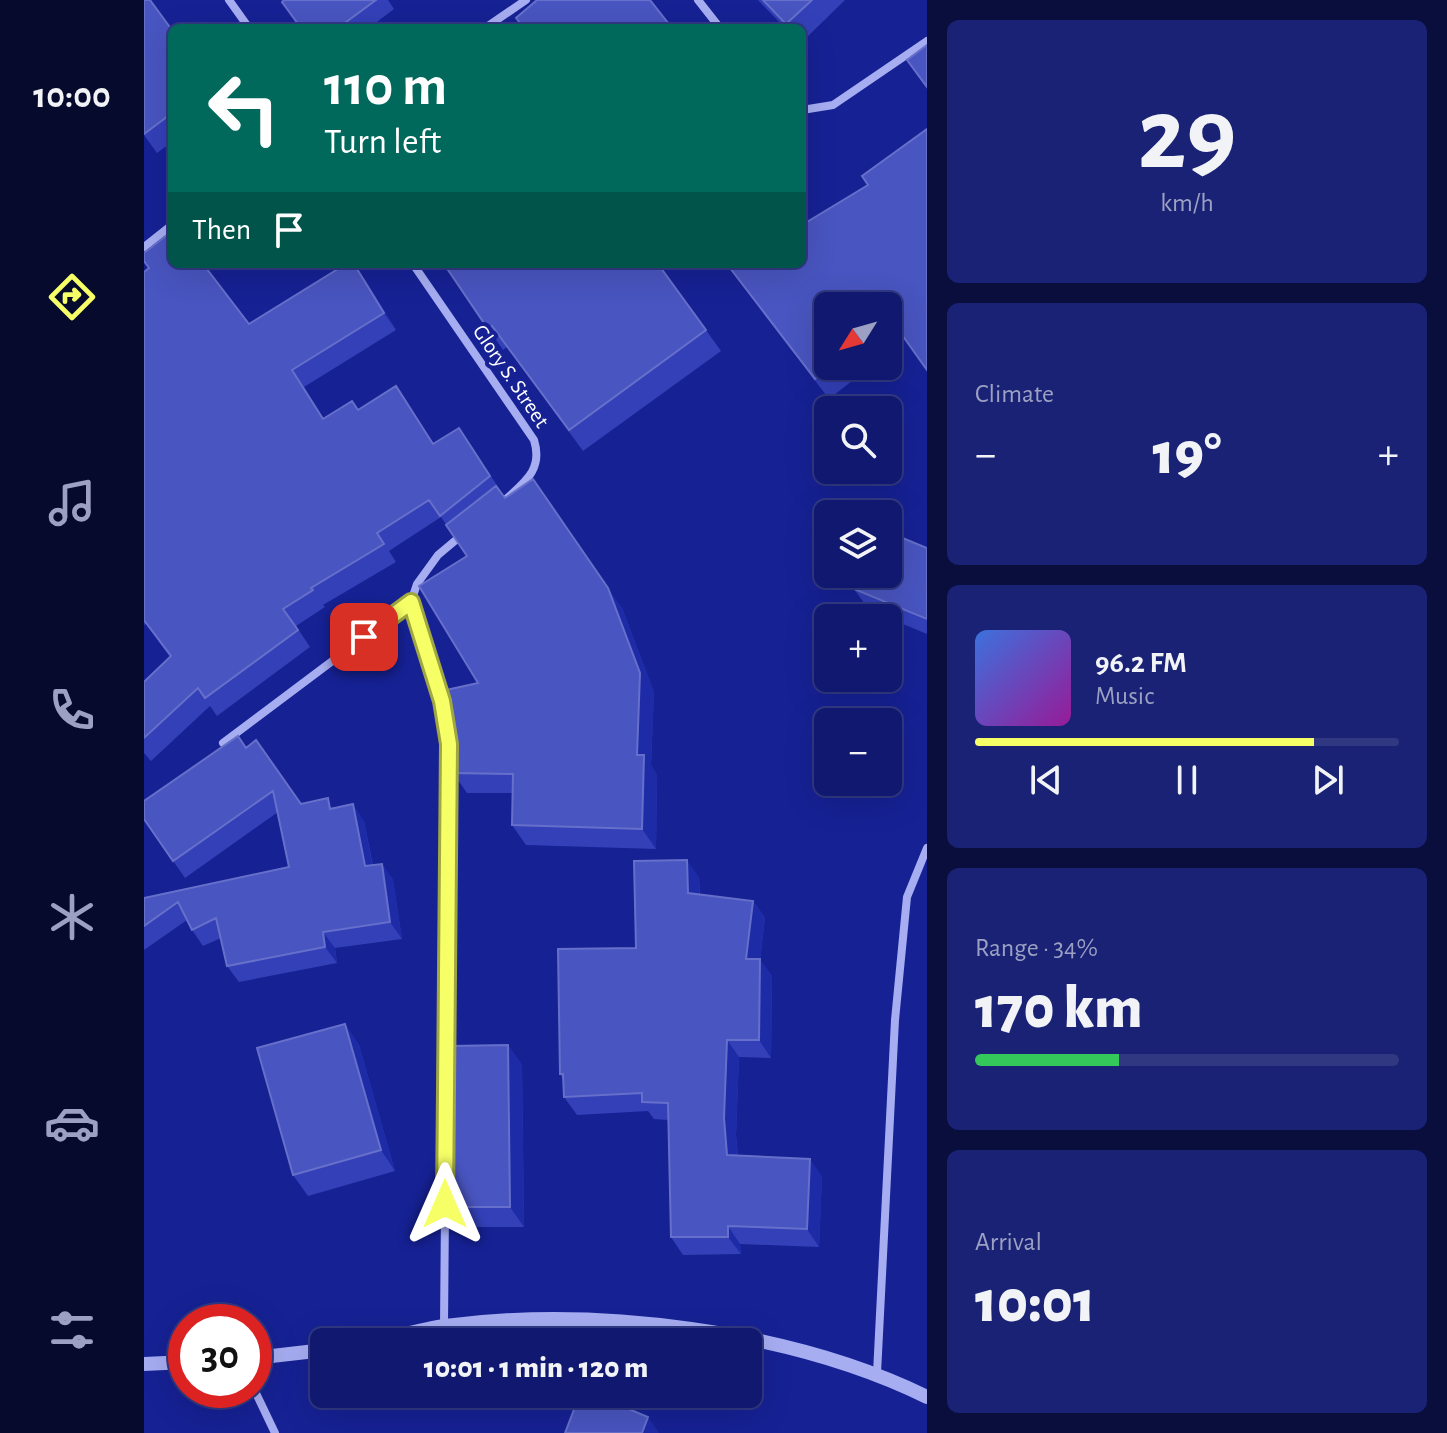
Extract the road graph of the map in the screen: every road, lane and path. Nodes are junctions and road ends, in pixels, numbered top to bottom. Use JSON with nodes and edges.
{"nodes":[{"id":1,"x":229,"y":0,"type":"edge"},
{"id":2,"x":526,"y":0,"type":"edge"},
{"id":3,"x":698,"y":0,"type":"edge"},
{"id":4,"x":246,"y":24,"type":"edge"},
{"id":5,"x":491,"y":24,"type":"edge"},
{"id":6,"x":717,"y":24,"type":"edge"},
{"id":7,"x":927,"y":41,"type":"edge"},
{"id":8,"x":806,"y":109,"type":"edge"},
{"id":9,"x":168,"y":228,"type":"edge"},
{"id":10,"x":144,"y":247,"type":"edge"},
{"id":11,"x":416,"y":268,"type":"edge"},
{"id":12,"x":494,"y":508,"type":"edge"},
{"id":13,"x":471,"y":527,"type":"edge"},
{"id":14,"x":411,"y":602,"type":"junction"},
{"id":15,"x":223,"y":743,"type":"edge"},
{"id":16,"x":927,"y":848,"type":"edge"},
{"id":17,"x":444,"y":1326,"type":"junction"},
{"id":18,"x":435,"y":1328,"type":"edge"},
{"id":19,"x":310,"y":1352,"type":"edge"},
{"id":20,"x":272,"y":1356,"type":"edge"},
{"id":21,"x":168,"y":1363,"type":"edge"},
{"id":22,"x":144,"y":1364,"type":"edge"},
{"id":23,"x":877,"y":1373,"type":"junction"},
{"id":24,"x":927,"y":1397,"type":"edge"},
{"id":25,"x":263,"y":1408,"type":"edge"},
{"id":26,"x":275,"y":1433,"type":"edge"}],
"edges":[{"from":1,"to":4,"type":"street"},
{"from":2,"to":5,"type":"street"},
{"from":3,"to":6,"type":"street"},
{"from":7,"to":8,"type":"street"},
{"from":9,"to":10,"type":"street"},
{"from":11,"to":12,"type":"street","name":"Glory S. Street"},
{"from":13,"to":14,"type":"street"},
{"from":14,"to":15,"type":"street"},
{"from":14,"to":17,"type":"street"},
{"from":16,"to":23,"type":"street"},
{"from":17,"to":18,"type":"street"},
{"from":17,"to":23,"type":"street"},
{"from":19,"to":20,"type":"street"},
{"from":21,"to":22,"type":"street"},
{"from":23,"to":24,"type":"street"},
{"from":25,"to":26,"type":"street"}]}
